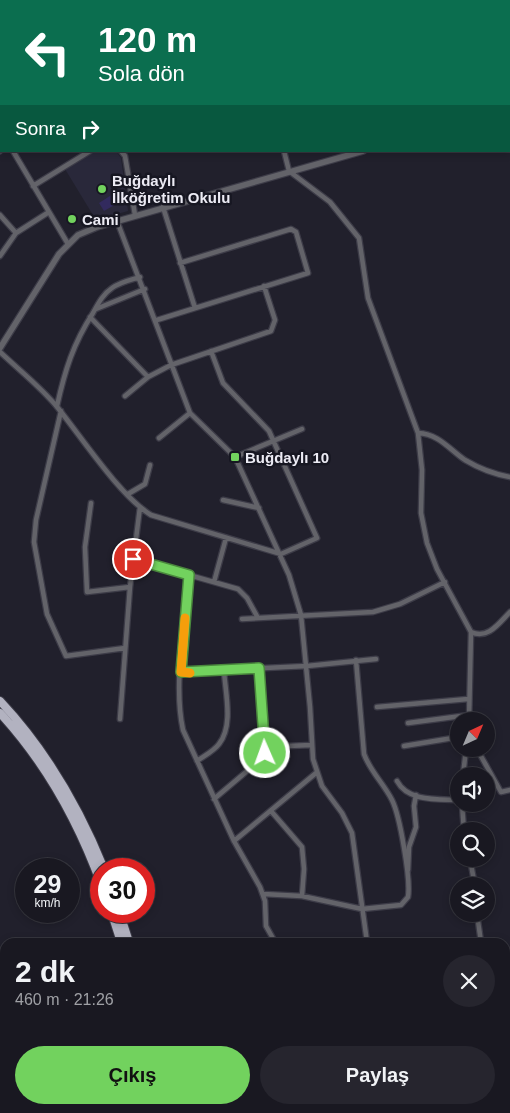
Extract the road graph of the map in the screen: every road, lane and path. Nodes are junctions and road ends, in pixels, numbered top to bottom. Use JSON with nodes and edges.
{"nodes":[{"id":1,"x":14,"y":152,"type":"edge"},
{"id":2,"x":88,"y":152,"type":"edge"},
{"id":3,"x":122,"y":152,"type":"edge"},
{"id":4,"x":284,"y":152,"type":"edge"},
{"id":5,"x":359,"y":152,"type":"edge"},
{"id":6,"x":289,"y":171,"type":"junction"},
{"id":7,"x":33,"y":186,"type":"junction"},
{"id":8,"x":163,"y":207,"type":"junction"},
{"id":9,"x":49,"y":212,"type":"junction"},
{"id":10,"x":0,"y":215,"type":"edge"},
{"id":11,"x":135,"y":215,"type":"junction"},
{"id":12,"x":117,"y":221,"type":"junction"},
{"id":13,"x":16,"y":233,"type":"junction"},
{"id":14,"x":68,"y":244,"type":"junction"},
{"id":15,"x":0,"y":256,"type":"edge"},
{"id":16,"x":180,"y":263,"type":"junction"},
{"id":17,"x":140,"y":277,"type":"junction"},
{"id":18,"x":264,"y":286,"type":"junction"},
{"id":19,"x":145,"y":289,"type":"junction"},
{"id":20,"x":195,"y":308,"type":"junction"},
{"id":21,"x":95,"y":309,"type":"junction"},
{"id":22,"x":90,"y":317,"type":"junction"},
{"id":23,"x":157,"y":320,"type":"junction"},
{"id":24,"x":0,"y":348,"type":"edge"},
{"id":25,"x":211,"y":351,"type":"junction"},
{"id":26,"x":0,"y":352,"type":"edge"},
{"id":27,"x":171,"y":364,"type":"junction"},
{"id":28,"x":148,"y":377,"type":"junction"},
{"id":29,"x":125,"y":396,"type":"dead end"},
{"id":30,"x":57,"y":406,"type":"junction"},
{"id":31,"x":61,"y":411,"type":"junction"},
{"id":32,"x":190,"y":413,"type":"junction"},
{"id":33,"x":302,"y":429,"type":"dead end"},
{"id":34,"x":418,"y":433,"type":"junction"},
{"id":35,"x":159,"y":438,"type":"dead end"},
{"id":36,"x":274,"y":441,"type":"junction"},
{"id":37,"x":235,"y":457,"type":"junction"},
{"id":38,"x":150,"y":465,"type":"dead end"},
{"id":39,"x":510,"y":477,"type":"edge"},
{"id":40,"x":128,"y":494,"type":"junction"},
{"id":41,"x":223,"y":500,"type":"dead end"},
{"id":42,"x":92,"y":504,"type":"dead end"},
{"id":43,"x":140,"y":507,"type":"junction"},
{"id":44,"x":259,"y":508,"type":"junction"},
{"id":45,"x":226,"y":538,"type":"junction"},
{"id":46,"x":281,"y":554,"type":"junction"},
{"id":47,"x":133,"y":559,"type":"junction"},
{"id":48,"x":189,"y":575,"type":"junction"},
{"id":49,"x":214,"y":582,"type":"junction"},
{"id":50,"x":445,"y":582,"type":"junction"},
{"id":51,"x":130,"y":587,"type":"junction"},
{"id":52,"x":510,"y":612,"type":"edge"},
{"id":53,"x":301,"y":615,"type":"junction"},
{"id":54,"x":258,"y":618,"type":"junction"},
{"id":55,"x":242,"y":619,"type":"dead end"},
{"id":56,"x":471,"y":632,"type":"junction"},
{"id":57,"x":125,"y":648,"type":"junction"},
{"id":58,"x":376,"y":659,"type":"dead end"},
{"id":59,"x":356,"y":660,"type":"junction"},
{"id":60,"x":307,"y":666,"type":"junction"},
{"id":61,"x":259,"y":668,"type":"junction"},
{"id":62,"x":224,"y":670,"type":"junction"},
{"id":63,"x":181,"y":672,"type":"junction"},
{"id":64,"x":468,"y":699,"type":"junction"},
{"id":65,"x":0,"y":702,"type":"edge"},
{"id":66,"x":377,"y":707,"type":"dead end"},
{"id":67,"x":0,"y":712,"type":"edge"},
{"id":68,"x":469,"y":712,"type":"edge"},
{"id":69,"x":450,"y":717,"type":"edge"},
{"id":70,"x":120,"y":719,"type":"dead end"},
{"id":71,"x":408,"y":722,"type":"dead end"},
{"id":72,"x":450,"y":738,"type":"edge"},
{"id":73,"x":311,"y":745,"type":"junction"},
{"id":74,"x":404,"y":746,"type":"dead end"},
{"id":75,"x":265,"y":747,"type":"junction"},
{"id":76,"x":483,"y":758,"type":"edge"},
{"id":77,"x":196,"y":760,"type":"junction"},
{"id":78,"x":316,"y":773,"type":"junction"},
{"id":79,"x":397,"y":781,"type":"dead end"},
{"id":80,"x":510,"y":790,"type":"edge"},
{"id":81,"x":416,"y":796,"type":"junction"},
{"id":82,"x":214,"y":799,"type":"junction"},
{"id":83,"x":450,"y":799,"type":"edge"},
{"id":84,"x":271,"y":810,"type":"junction"},
{"id":85,"x":234,"y":841,"type":"junction"},
{"id":86,"x":91,"y":858,"type":"edge"},
{"id":87,"x":99,"y":858,"type":"edge"},
{"id":88,"x":407,"y":871,"type":"junction"},
{"id":89,"x":263,"y":894,"type":"junction"},
{"id":90,"x":302,"y":896,"type":"junction"},
{"id":91,"x":362,"y":908,"type":"junction"},
{"id":92,"x":479,"y":922,"type":"edge"},
{"id":93,"x":115,"y":923,"type":"edge"},
{"id":94,"x":123,"y":923,"type":"edge"},
{"id":95,"x":120,"y":938,"type":"edge"},
{"id":96,"x":128,"y":938,"type":"edge"},
{"id":97,"x":272,"y":938,"type":"edge"},
{"id":98,"x":366,"y":938,"type":"edge"},
{"id":99,"x":481,"y":938,"type":"edge"}],
"edges":[{"from":1,"to":7,"type":"street"},
{"from":2,"to":7,"type":"street"},
{"from":3,"to":11,"type":"street"},
{"from":4,"to":6,"type":"street"},
{"from":5,"to":6,"type":"street"},
{"from":6,"to":8,"type":"street"},
{"from":6,"to":34,"type":"street"},
{"from":7,"to":9,"type":"street"},
{"from":8,"to":11,"type":"street"},
{"from":8,"to":16,"type":"street"},
{"from":9,"to":13,"type":"street"},
{"from":9,"to":14,"type":"street"},
{"from":10,"to":13,"type":"street"},
{"from":11,"to":12,"type":"street"},
{"from":12,"to":14,"type":"street"},
{"from":12,"to":17,"type":"street"},
{"from":13,"to":15,"type":"street"},
{"from":14,"to":24,"type":"street"},
{"from":16,"to":18,"type":"street"},
{"from":16,"to":20,"type":"street"},
{"from":17,"to":19,"type":"street"},
{"from":17,"to":21,"type":"street"},
{"from":18,"to":20,"type":"street"},
{"from":18,"to":25,"type":"street"},
{"from":19,"to":21,"type":"street"},
{"from":19,"to":23,"type":"street"},
{"from":20,"to":23,"type":"street"},
{"from":21,"to":22,"type":"street"},
{"from":22,"to":28,"type":"street"},
{"from":22,"to":30,"type":"street"},
{"from":23,"to":27,"type":"street"},
{"from":25,"to":27,"type":"street"},
{"from":25,"to":36,"type":"street"},
{"from":26,"to":30,"type":"street"},
{"from":27,"to":28,"type":"street"},
{"from":27,"to":32,"type":"street"},
{"from":28,"to":29,"type":"street"},
{"from":30,"to":31,"type":"street"},
{"from":31,"to":40,"type":"street"},
{"from":31,"to":57,"type":"street"},
{"from":32,"to":35,"type":"street"},
{"from":32,"to":37,"type":"street"},
{"from":33,"to":36,"type":"street"},
{"from":34,"to":39,"type":"street"},
{"from":34,"to":50,"type":"street"},
{"from":36,"to":37,"type":"street"},
{"from":36,"to":46,"type":"street"},
{"from":37,"to":44,"type":"street"},
{"from":38,"to":40,"type":"street"},
{"from":40,"to":43,"type":"street"},
{"from":41,"to":44,"type":"street"},
{"from":42,"to":51,"type":"street"},
{"from":43,"to":45,"type":"street"},
{"from":43,"to":47,"type":"street"},
{"from":44,"to":46,"type":"street"},
{"from":45,"to":46,"type":"street"},
{"from":45,"to":49,"type":"street"},
{"from":46,"to":53,"type":"street"},
{"from":47,"to":48,"type":"street"},
{"from":47,"to":51,"type":"street"},
{"from":48,"to":49,"type":"street"},
{"from":48,"to":63,"type":"street"},
{"from":49,"to":54,"type":"street"},
{"from":50,"to":53,"type":"street"},
{"from":50,"to":56,"type":"street"},
{"from":51,"to":57,"type":"street"},
{"from":52,"to":56,"type":"street"},
{"from":53,"to":54,"type":"street"},
{"from":53,"to":60,"type":"street"},
{"from":54,"to":55,"type":"street"},
{"from":56,"to":64,"type":"street"},
{"from":57,"to":70,"type":"street"},
{"from":58,"to":59,"type":"street"},
{"from":59,"to":60,"type":"street"},
{"from":59,"to":88,"type":"street"},
{"from":60,"to":61,"type":"street"},
{"from":60,"to":73,"type":"street"},
{"from":61,"to":62,"type":"street"},
{"from":61,"to":75,"type":"street"},
{"from":62,"to":63,"type":"street"},
{"from":62,"to":77,"type":"street"},
{"from":63,"to":77,"type":"street"},
{"from":64,"to":66,"type":"street"},
{"from":64,"to":68,"type":"street"},
{"from":65,"to":87,"type":"highway"},
{"from":67,"to":86,"type":"highway"},
{"from":69,"to":71,"type":"street"},
{"from":72,"to":74,"type":"street"},
{"from":73,"to":75,"type":"street"},
{"from":73,"to":78,"type":"street"},
{"from":75,"to":82,"type":"street"},
{"from":76,"to":80,"type":"street"},
{"from":77,"to":82,"type":"street"},
{"from":78,"to":84,"type":"street"},
{"from":78,"to":91,"type":"street"},
{"from":79,"to":81,"type":"street"},
{"from":81,"to":83,"type":"street"},
{"from":81,"to":88,"type":"street"},
{"from":82,"to":85,"type":"street"},
{"from":84,"to":85,"type":"street"},
{"from":84,"to":90,"type":"street"},
{"from":85,"to":89,"type":"street"},
{"from":88,"to":91,"type":"street"},
{"from":89,"to":90,"type":"street"},
{"from":89,"to":97,"type":"street"},
{"from":90,"to":91,"type":"street"},
{"from":91,"to":98,"type":"street"},
{"from":92,"to":99,"type":"street"},
{"from":93,"to":95,"type":"highway"},
{"from":94,"to":96,"type":"highway"}]}
